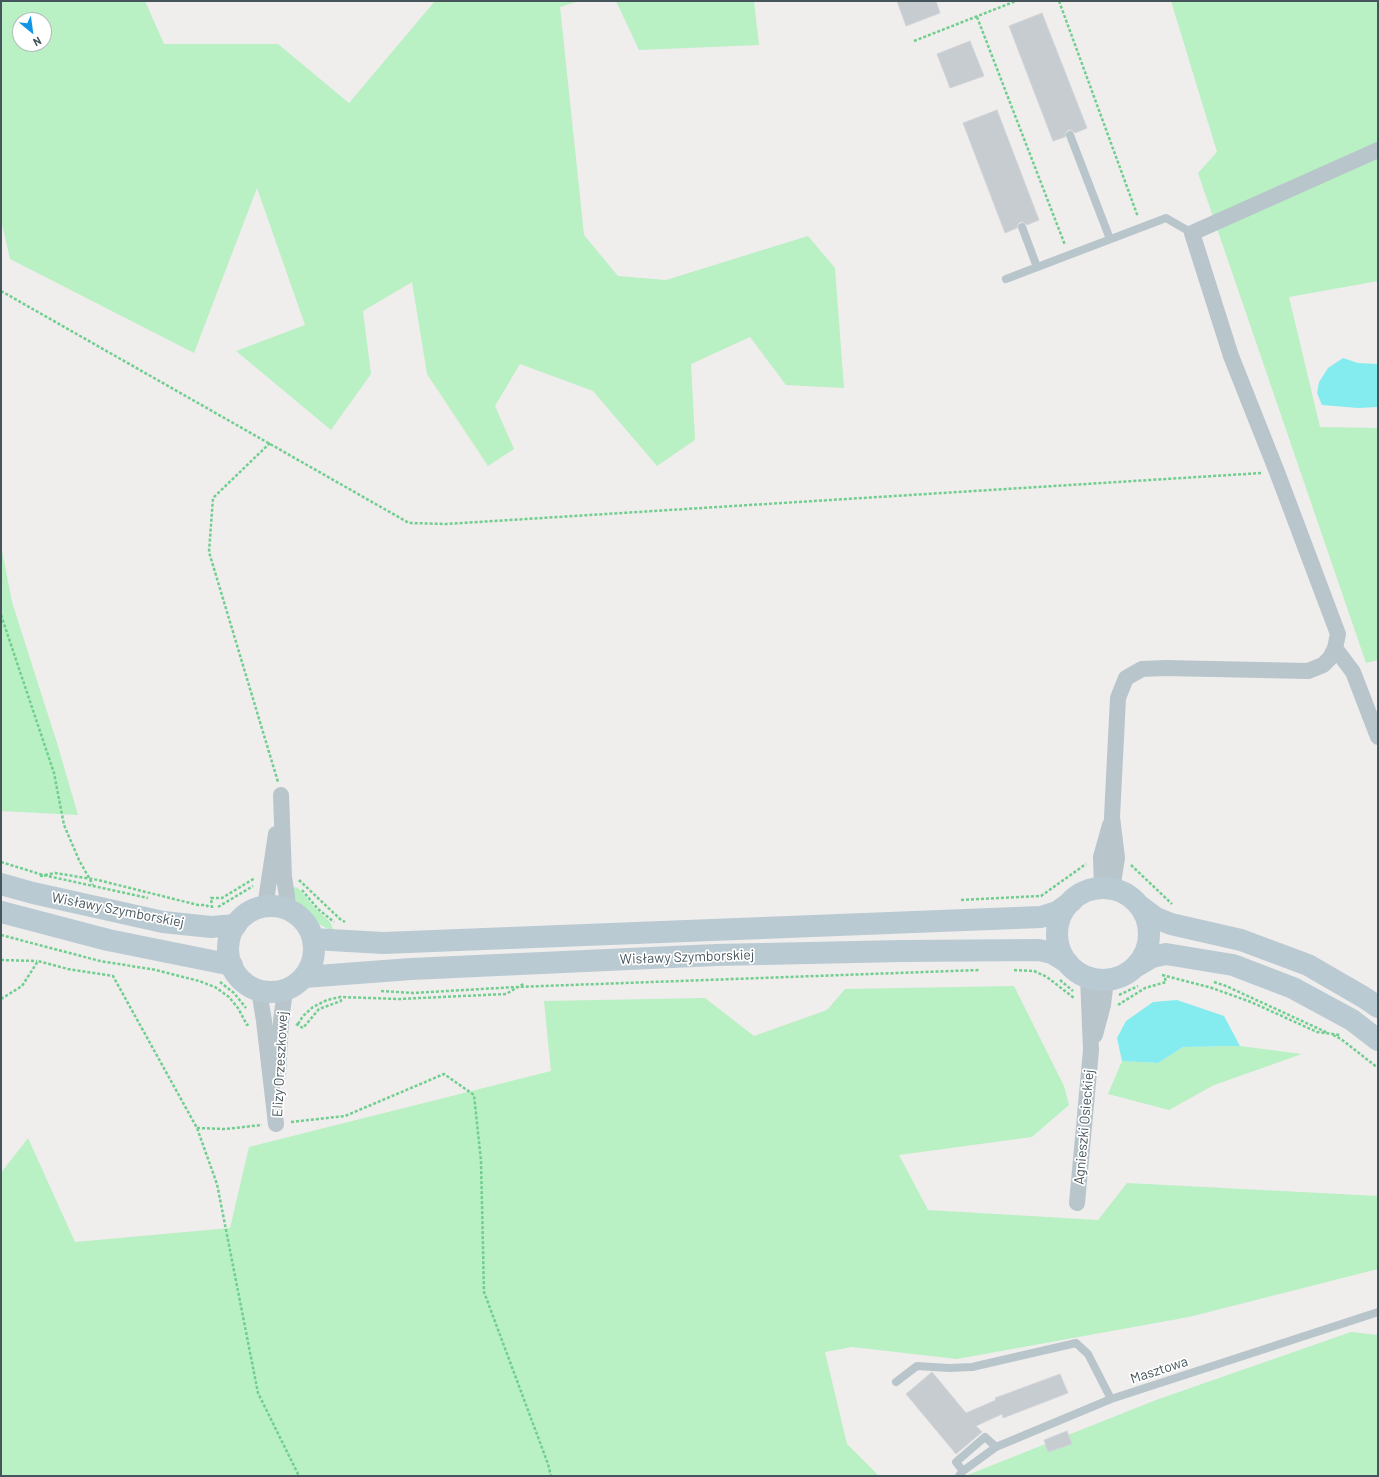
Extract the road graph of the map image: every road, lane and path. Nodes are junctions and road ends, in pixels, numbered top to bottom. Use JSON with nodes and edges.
{"nodes":[{"id":1,"x":1016,"y":1,"type":"edge"},
{"id":2,"x":1060,"y":1,"type":"edge"},
{"id":3,"x":977,"y":17,"type":"junction"},
{"id":4,"x":914,"y":41,"type":"dead end"},
{"id":5,"x":1070,"y":135,"type":"dead end"},
{"id":6,"x":1378,"y":150,"type":"edge"},
{"id":7,"x":1022,"y":227,"type":"dead end"},
{"id":8,"x":1141,"y":227,"type":"junction"},
{"id":9,"x":1192,"y":233,"type":"junction"},
{"id":10,"x":1110,"y":239,"type":"junction"},
{"id":11,"x":1069,"y":255,"type":"junction"},
{"id":12,"x":1037,"y":267,"type":"junction"},
{"id":13,"x":1006,"y":279,"type":"dead end"},
{"id":14,"x":1,"y":291,"type":"edge"},
{"id":15,"x":270,"y":443,"type":"junction"},
{"id":16,"x":1277,"y":472,"type":"junction"},
{"id":17,"x":1,"y":615,"type":"edge"},
{"id":18,"x":1335,"y":648,"type":"junction"},
{"id":19,"x":1378,"y":736,"type":"edge"},
{"id":20,"x":281,"y":795,"type":"junction"},
{"id":21,"x":1,"y":862,"type":"edge"},
{"id":22,"x":1090,"y":862,"type":"dead end"},
{"id":23,"x":43,"y":875,"type":"junction"},
{"id":24,"x":37,"y":876,"type":"dead end"},
{"id":25,"x":260,"y":876,"type":"dead end"},
{"id":26,"x":90,"y":879,"type":"junction"},
{"id":27,"x":297,"y":879,"type":"dead end"},
{"id":28,"x":1,"y":884,"type":"edge"},
{"id":29,"x":93,"y":885,"type":"junction"},
{"id":30,"x":254,"y":885,"type":"dead end"},
{"id":31,"x":299,"y":887,"type":"dead end"},
{"id":32,"x":1107,"y":889,"type":"junction"},
{"id":33,"x":152,"y":899,"type":"dead end"},
{"id":34,"x":953,"y":900,"type":"dead end"},
{"id":35,"x":1072,"y":901,"type":"junction"},
{"id":36,"x":1140,"y":906,"type":"junction"},
{"id":37,"x":265,"y":907,"type":"junction"},
{"id":38,"x":205,"y":910,"type":"dead end"},
{"id":39,"x":212,"y":910,"type":"junction"},
{"id":40,"x":288,"y":910,"type":"junction"},
{"id":41,"x":1,"y":912,"type":"edge"},
{"id":42,"x":335,"y":923,"type":"dead end"},
{"id":43,"x":348,"y":924,"type":"dead end"},
{"id":44,"x":236,"y":925,"type":"junction"},
{"id":45,"x":1,"y":935,"type":"edge"},
{"id":46,"x":313,"y":939,"type":"junction"},
{"id":47,"x":1,"y":960,"type":"edge"},
{"id":48,"x":38,"y":961,"type":"junction"},
{"id":49,"x":232,"y":965,"type":"junction"},
{"id":50,"x":1136,"y":967,"type":"junction"},
{"id":51,"x":986,"y":970,"type":"dead end"},
{"id":52,"x":1008,"y":970,"type":"dead end"},
{"id":53,"x":1061,"y":970,"type":"junction"},
{"id":54,"x":1168,"y":973,"type":"dead end"},
{"id":55,"x":1163,"y":975,"type":"junction"},
{"id":56,"x":304,"y":977,"type":"junction"},
{"id":57,"x":531,"y":980,"type":"dead end"},
{"id":58,"x":1213,"y":981,"type":"dead end"},
{"id":59,"x":1089,"y":983,"type":"junction"},
{"id":60,"x":516,"y":988,"type":"junction"},
{"id":61,"x":259,"y":990,"type":"junction"},
{"id":62,"x":285,"y":990,"type":"junction"},
{"id":63,"x":374,"y":991,"type":"dead end"},
{"id":64,"x":346,"y":993,"type":"dead end"},
{"id":65,"x":340,"y":996,"type":"junction"},
{"id":66,"x":1075,"y":998,"type":"dead end"},
{"id":67,"x":1,"y":1000,"type":"edge"},
{"id":68,"x":1115,"y":1007,"type":"dead end"},
{"id":69,"x":1378,"y":1007,"type":"edge"},
{"id":70,"x":247,"y":1025,"type":"dead end"},
{"id":71,"x":1330,"y":1034,"type":"junction"},
{"id":72,"x":1342,"y":1035,"type":"dead end"},
{"id":73,"x":1378,"y":1040,"type":"edge"},
{"id":74,"x":1378,"y":1068,"type":"edge"},
{"id":75,"x":276,"y":1124,"type":"junction"},
{"id":76,"x":197,"y":1128,"type":"junction"},
{"id":77,"x":1077,"y":1203,"type":"dead end"},
{"id":78,"x":1378,"y":1312,"type":"edge"},
{"id":79,"x":896,"y":1382,"type":"dead end"},
{"id":80,"x":1111,"y":1399,"type":"junction"},
{"id":81,"x":996,"y":1448,"type":"junction"},
{"id":82,"x":961,"y":1474,"type":"edge"},
{"id":83,"x":299,"y":1476,"type":"edge"},
{"id":84,"x":551,"y":1476,"type":"edge"}],
"edges":[{"from":1,"to":3,"type":"path"},
{"from":2,"to":8,"type":"path"},
{"from":3,"to":4,"type":"path"},
{"from":3,"to":11,"type":"path"},
{"from":5,"to":10,"type":"lane"},
{"from":6,"to":9,"type":"street"},
{"from":7,"to":12,"type":"lane"},
{"from":8,"to":9,"type":"lane"},
{"from":8,"to":10,"type":"lane"},
{"from":9,"to":16,"type":"street"},
{"from":10,"to":11,"type":"lane"},
{"from":11,"to":12,"type":"lane"},
{"from":12,"to":13,"type":"lane"},
{"from":14,"to":15,"type":"path"},
{"from":15,"to":16,"type":"path"},
{"from":15,"to":20,"type":"path"},
{"from":16,"to":18,"type":"street"},
{"from":17,"to":26,"type":"path"},
{"from":18,"to":19,"type":"street"},
{"from":18,"to":32,"type":"street"},
{"from":20,"to":37,"type":"street"},
{"from":20,"to":40,"type":"street"},
{"from":21,"to":23,"type":"path"},
{"from":22,"to":34,"type":"path"},
{"from":23,"to":24,"type":"path"},
{"from":23,"to":26,"type":"path"},
{"from":23,"to":29,"type":"path"},
{"from":25,"to":39,"type":"path"},
{"from":26,"to":29,"type":"path"},
{"from":26,"to":39,"type":"path"},
{"from":27,"to":43,"type":"path"},
{"from":28,"to":44,"type":"main road","name":"Wisławy Szymborskiej"},
{"from":29,"to":33,"type":"path"},
{"from":30,"to":39,"type":"path"},
{"from":31,"to":42,"type":"path"},
{"from":32,"to":35,"type":"main road"},
{"from":32,"to":36,"type":"main road"},
{"from":35,"to":46,"type":"main road","name":"Wisławy Szymborskiej"},
{"from":35,"to":53,"type":"main road"},
{"from":36,"to":50,"type":"main road"},
{"from":36,"to":69,"type":"main road"},
{"from":37,"to":40,"type":"main road"},
{"from":37,"to":44,"type":"main road"},
{"from":38,"to":39,"type":"path"},
{"from":40,"to":46,"type":"main road"},
{"from":41,"to":49,"type":"main road","name":"Wisławy Szymborskiej"},
{"from":44,"to":49,"type":"main road"},
{"from":45,"to":70,"type":"path"},
{"from":46,"to":56,"type":"main road"},
{"from":47,"to":48,"type":"path"},
{"from":48,"to":67,"type":"path"},
{"from":48,"to":76,"type":"path"},
{"from":49,"to":61,"type":"main road"},
{"from":50,"to":59,"type":"main road"},
{"from":50,"to":73,"type":"main road"},
{"from":51,"to":60,"type":"path"},
{"from":52,"to":66,"type":"path"},
{"from":53,"to":56,"type":"main road","name":"Wisławy Szymborskiej"},
{"from":53,"to":59,"type":"path"},
{"from":53,"to":59,"type":"main road"},
{"from":54,"to":55,"type":"path"},
{"from":55,"to":68,"type":"path"},
{"from":55,"to":71,"type":"path"},
{"from":56,"to":62,"type":"main road"},
{"from":57,"to":60,"type":"path"},
{"from":58,"to":71,"type":"path"},
{"from":59,"to":77,"type":"street","name":"Agnieszki Osieckiej"},
{"from":60,"to":63,"type":"path"},
{"from":60,"to":65,"type":"path"},
{"from":61,"to":62,"type":"main road"},
{"from":61,"to":75,"type":"street","name":"Elizy Orzeszkowej"},
{"from":62,"to":75,"type":"street","name":"Elizy Orzeszkowej"},
{"from":64,"to":65,"type":"path"},
{"from":65,"to":65,"type":"path"},
{"from":71,"to":72,"type":"path"},
{"from":71,"to":74,"type":"path"},
{"from":75,"to":76,"type":"path"},
{"from":75,"to":84,"type":"path"},
{"from":76,"to":83,"type":"path"},
{"from":78,"to":80,"type":"lane","name":"Masztowa"},
{"from":79,"to":80,"type":"lane"},
{"from":80,"to":81,"type":"lane","name":"Masztowa"},
{"from":81,"to":82,"type":"lane","name":"Masztowa"},
{"from":81,"to":82,"type":"lane"}]}
